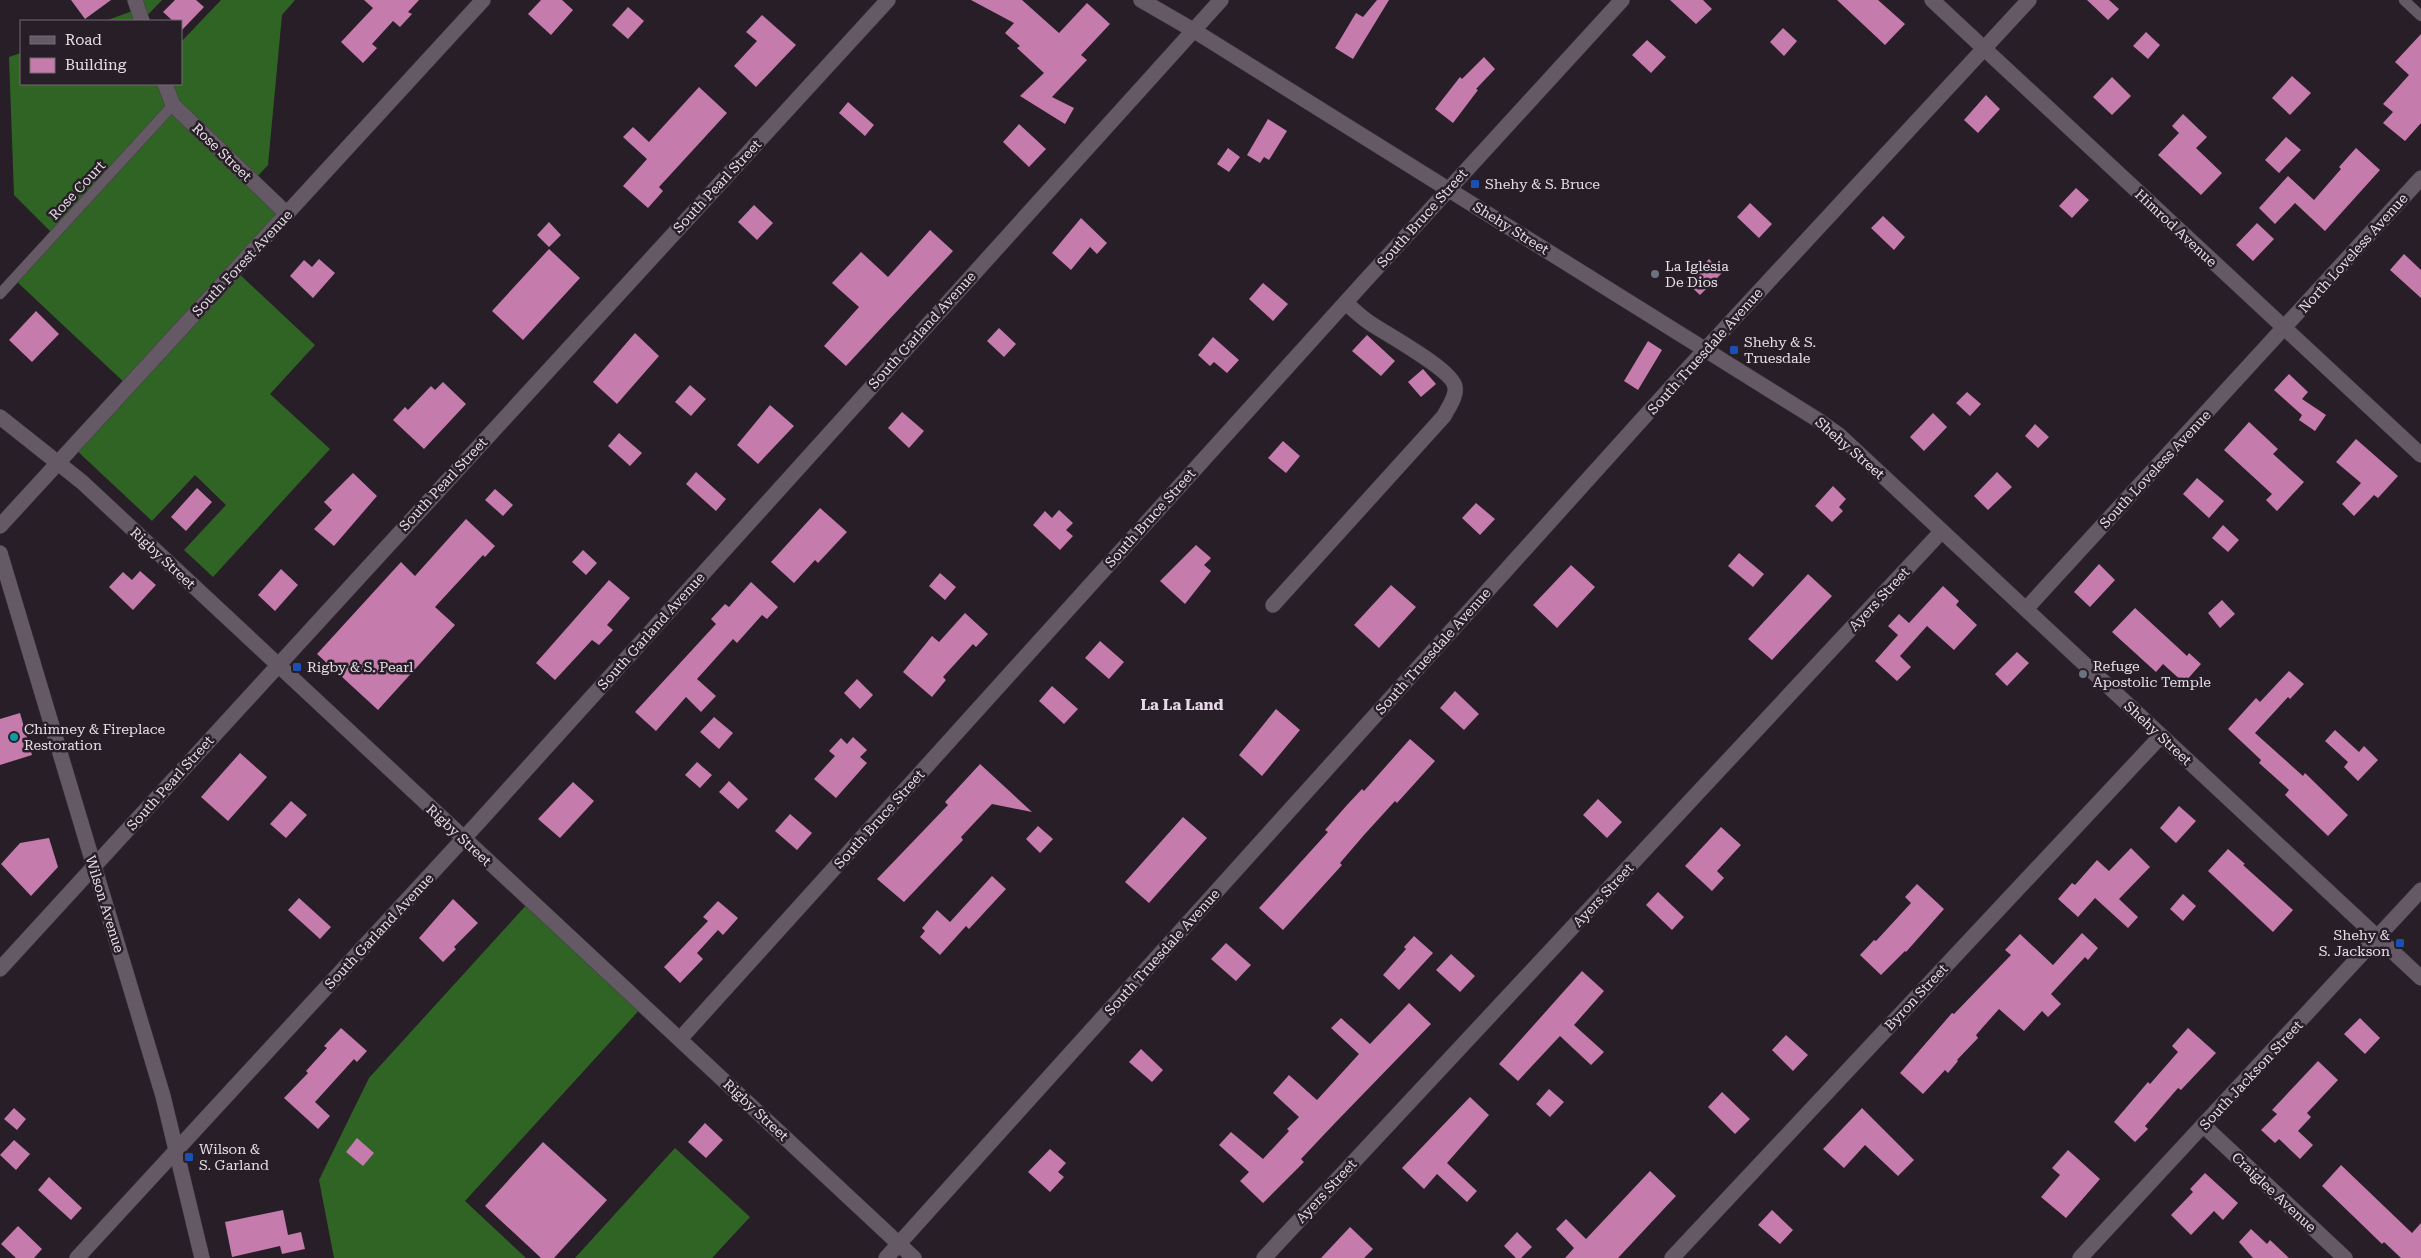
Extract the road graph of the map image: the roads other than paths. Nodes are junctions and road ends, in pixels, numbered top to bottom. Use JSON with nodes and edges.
{"nodes":[{"id":1,"x":136,"y":0,"type":"edge"},
{"id":2,"x":483,"y":0,"type":"edge"},
{"id":3,"x":888,"y":0,"type":"edge"},
{"id":4,"x":1141,"y":0,"type":"edge"},
{"id":5,"x":1221,"y":0,"type":"edge"},
{"id":6,"x":1622,"y":0,"type":"edge"},
{"id":7,"x":1932,"y":0,"type":"edge"},
{"id":8,"x":2029,"y":0,"type":"edge"},
{"id":9,"x":2404,"y":0,"type":"edge"},
{"id":10,"x":2421,"y":16,"type":"edge"},
{"id":11,"x":142,"y":20,"type":"edge"},
{"id":12,"x":1194,"y":30,"type":"junction"},
{"id":13,"x":1984,"y":48,"type":"junction"},
{"id":14,"x":165,"y":85,"type":"edge"},
{"id":15,"x":173,"y":105,"type":"junction"},
{"id":16,"x":2421,"y":178,"type":"edge"},
{"id":17,"x":1449,"y":189,"type":"junction"},
{"id":18,"x":287,"y":214,"type":"junction"},
{"id":19,"x":0,"y":294,"type":"edge"},
{"id":20,"x":1346,"y":303,"type":"junction"},
{"id":21,"x":2284,"y":328,"type":"junction"},
{"id":22,"x":1705,"y":349,"type":"junction"},
{"id":23,"x":0,"y":417,"type":"edge"},
{"id":24,"x":2421,"y":455,"type":"edge"},
{"id":25,"x":58,"y":463,"type":"junction"},
{"id":26,"x":0,"y":526,"type":"edge"},
{"id":27,"x":1942,"y":532,"type":"junction"},
{"id":28,"x":0,"y":553,"type":"edge"},
{"id":29,"x":1273,"y":605,"type":"dead end"},
{"id":30,"x":2026,"y":609,"type":"junction"},
{"id":31,"x":277,"y":665,"type":"junction"},
{"id":32,"x":2161,"y":736,"type":"junction"},
{"id":33,"x":464,"y":839,"type":"junction"},
{"id":34,"x":94,"y":866,"type":"junction"},
{"id":35,"x":2421,"y":890,"type":"edge"},
{"id":36,"x":2378,"y":938,"type":"junction"},
{"id":37,"x":0,"y":969,"type":"edge"},
{"id":38,"x":2421,"y":978,"type":"edge"},
{"id":39,"x":680,"y":1039,"type":"junction"},
{"id":40,"x":2204,"y":1126,"type":"junction"},
{"id":41,"x":177,"y":1150,"type":"junction"},
{"id":42,"x":899,"y":1244,"type":"junction"},
{"id":43,"x":77,"y":1258,"type":"edge"},
{"id":44,"x":202,"y":1258,"type":"edge"},
{"id":45,"x":886,"y":1258,"type":"edge"},
{"id":46,"x":914,"y":1258,"type":"edge"},
{"id":47,"x":1264,"y":1258,"type":"edge"},
{"id":48,"x":1672,"y":1258,"type":"edge"},
{"id":49,"x":2080,"y":1258,"type":"edge"},
{"id":50,"x":2345,"y":1258,"type":"edge"}],
"edges":[{"from":1,"to":11,"type":"street"},
{"from":2,"to":18,"type":"street","name":"South Forest Avenue"},
{"from":3,"to":31,"type":"street","name":"South Pearl Street"},
{"from":4,"to":12,"type":"street","name":"Shehy Street"},
{"from":5,"to":12,"type":"street","name":"South Garland Avenue"},
{"from":6,"to":17,"type":"street","name":"South Bruce Street"},
{"from":7,"to":13,"type":"street","name":"Himrod Avenue"},
{"from":8,"to":13,"type":"street","name":"South Truesdale Avenue"},
{"from":9,"to":10,"type":"lane"},
{"from":12,"to":17,"type":"street","name":"Shehy Street"},
{"from":12,"to":33,"type":"street","name":"South Garland Avenue"},
{"from":13,"to":21,"type":"street","name":"Himrod Avenue"},
{"from":13,"to":22,"type":"street","name":"South Truesdale Avenue"},
{"from":14,"to":15,"type":"street","name":"Rose Street"},
{"from":15,"to":18,"type":"street","name":"Rose Street"},
{"from":15,"to":19,"type":"lane","name":"Rose Court"},
{"from":16,"to":21,"type":"street","name":"North Loveless Avenue"},
{"from":17,"to":20,"type":"street","name":"South Bruce Street"},
{"from":17,"to":22,"type":"street","name":"Shehy Street"},
{"from":18,"to":25,"type":"street","name":"South Forest Avenue"},
{"from":20,"to":29,"type":"street"},
{"from":20,"to":39,"type":"street","name":"South Bruce Street"},
{"from":21,"to":24,"type":"street","name":"Himrod Avenue"},
{"from":21,"to":30,"type":"street","name":"South Loveless Avenue"},
{"from":22,"to":27,"type":"street","name":"Shehy Street"},
{"from":22,"to":42,"type":"street","name":"South Truesdale Avenue"},
{"from":23,"to":25,"type":"street","name":"Rigby Street"},
{"from":25,"to":26,"type":"street","name":"South Forest Avenue"},
{"from":25,"to":31,"type":"street","name":"Rigby Street"},
{"from":27,"to":30,"type":"street","name":"Shehy Street"},
{"from":27,"to":47,"type":"street","name":"Ayers Street"},
{"from":28,"to":34,"type":"street","name":"Wilson Avenue"},
{"from":30,"to":32,"type":"street","name":"Shehy Street"},
{"from":31,"to":33,"type":"street","name":"Rigby Street"},
{"from":31,"to":34,"type":"street","name":"South Pearl Street"},
{"from":32,"to":36,"type":"street","name":"Shehy Street"},
{"from":32,"to":48,"type":"street","name":"Byron Street"},
{"from":33,"to":39,"type":"street","name":"Rigby Street"},
{"from":33,"to":41,"type":"street","name":"South Garland Avenue"},
{"from":34,"to":37,"type":"street","name":"South Pearl Street"},
{"from":34,"to":41,"type":"street","name":"Wilson Avenue"},
{"from":35,"to":36,"type":"street","name":"South Jackson Street"},
{"from":36,"to":38,"type":"street","name":"Shehy Street"},
{"from":36,"to":40,"type":"street","name":"South Jackson Street"},
{"from":39,"to":42,"type":"street","name":"Rigby Street"},
{"from":40,"to":49,"type":"street","name":"South Jackson Street"},
{"from":40,"to":50,"type":"street","name":"Craiglee Avenue"},
{"from":41,"to":43,"type":"street","name":"South Garland Avenue"},
{"from":41,"to":44,"type":"street","name":"Wilson Avenue"},
{"from":42,"to":45,"type":"street","name":"South Truesdale Avenue"},
{"from":42,"to":46,"type":"street","name":"Rigby Street"}]}
